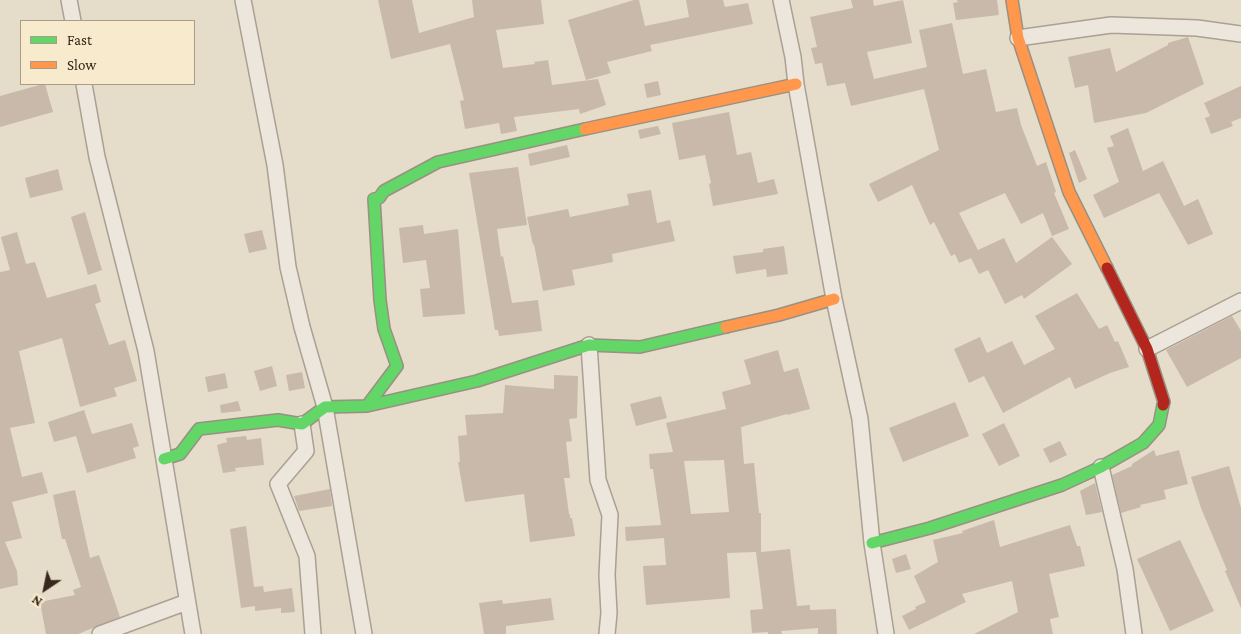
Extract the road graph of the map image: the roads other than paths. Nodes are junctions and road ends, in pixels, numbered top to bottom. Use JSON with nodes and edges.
{"nodes":[{"id":1,"x":69,"y":0,"type":"edge"},
{"id":2,"x":244,"y":0,"type":"edge"},
{"id":3,"x":781,"y":0,"type":"edge"},
{"id":4,"x":1012,"y":0,"type":"edge"},
{"id":5,"x":72,"y":20,"type":"edge"},
{"id":6,"x":1241,"y":34,"type":"edge"},
{"id":7,"x":1018,"y":38,"type":"junction"},
{"id":8,"x":796,"y":84,"type":"junction"},
{"id":9,"x":84,"y":85,"type":"edge"},
{"id":10,"x":834,"y":299,"type":"junction"},
{"id":11,"x":1241,"y":302,"type":"edge"},
{"id":12,"x":589,"y":345,"type":"junction"},
{"id":13,"x":1147,"y":349,"type":"junction"},
{"id":14,"x":367,"y":406,"type":"junction"},
{"id":15,"x":325,"y":407,"type":"junction"},
{"id":16,"x":302,"y":424,"type":"junction"},
{"id":17,"x":164,"y":459,"type":"junction"},
{"id":18,"x":1101,"y":467,"type":"junction"},
{"id":19,"x":872,"y":543,"type":"junction"},
{"id":20,"x":187,"y":602,"type":"junction"},
{"id":21,"x":100,"y":634,"type":"edge"},
{"id":22,"x":193,"y":634,"type":"edge"},
{"id":23,"x":313,"y":634,"type":"edge"},
{"id":24,"x":364,"y":634,"type":"edge"},
{"id":25,"x":607,"y":634,"type":"edge"},
{"id":26,"x":886,"y":634,"type":"edge"},
{"id":27,"x":1134,"y":634,"type":"edge"}],
"edges":[{"from":1,"to":5,"type":"street"},
{"from":2,"to":15,"type":"street"},
{"from":3,"to":8,"type":"street"},
{"from":4,"to":7,"type":"street"},
{"from":6,"to":7,"type":"street"},
{"from":7,"to":13,"type":"street"},
{"from":8,"to":10,"type":"street"},
{"from":8,"to":14,"type":"street"},
{"from":9,"to":17,"type":"street"},
{"from":10,"to":12,"type":"street"},
{"from":10,"to":19,"type":"street"},
{"from":11,"to":13,"type":"street"},
{"from":12,"to":14,"type":"street"},
{"from":12,"to":25,"type":"street"},
{"from":13,"to":18,"type":"street"},
{"from":14,"to":15,"type":"street"},
{"from":15,"to":16,"type":"street"},
{"from":15,"to":24,"type":"street"},
{"from":16,"to":17,"type":"street"},
{"from":16,"to":23,"type":"street"},
{"from":17,"to":20,"type":"street"},
{"from":18,"to":19,"type":"street"},
{"from":18,"to":27,"type":"street"},
{"from":19,"to":26,"type":"street"},
{"from":20,"to":21,"type":"street"},
{"from":20,"to":22,"type":"street"}]}
